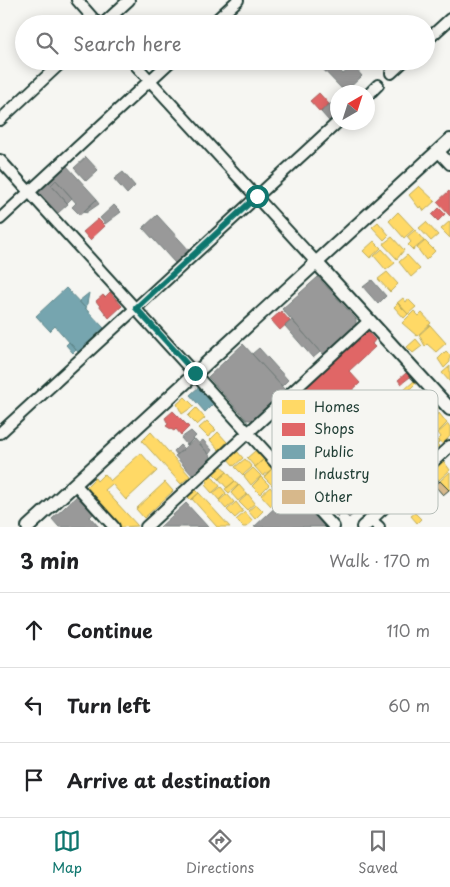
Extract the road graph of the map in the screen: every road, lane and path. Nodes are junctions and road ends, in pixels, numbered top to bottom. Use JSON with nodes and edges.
{"nodes":[{"id":1,"x":77,"y":0,"type":"edge"},
{"id":2,"x":129,"y":0,"type":"edge"},
{"id":3,"x":238,"y":0,"type":"edge"},
{"id":4,"x":90,"y":15,"type":"edge"},
{"id":5,"x":113,"y":15,"type":"edge"},
{"id":6,"x":222,"y":15,"type":"edge"},
{"id":7,"x":450,"y":18,"type":"edge"},
{"id":8,"x":435,"y":32,"type":"edge"},
{"id":9,"x":53,"y":70,"type":"edge"},
{"id":10,"x":140,"y":70,"type":"edge"},
{"id":11,"x":162,"y":70,"type":"edge"},
{"id":12,"x":394,"y":70,"type":"edge"},
{"id":13,"x":391,"y":73,"type":"dead end"},
{"id":14,"x":150,"y":81,"type":"junction"},
{"id":15,"x":378,"y":85,"type":"dead end"},
{"id":16,"x":375,"y":88,"type":"edge"},
{"id":17,"x":0,"y":120,"type":"edge"},
{"id":18,"x":330,"y":129,"type":"edge"},
{"id":19,"x":450,"y":140,"type":"edge"},
{"id":20,"x":438,"y":151,"type":"junction"},
{"id":21,"x":0,"y":160,"type":"edge"},
{"id":22,"x":450,"y":164,"type":"edge"},
{"id":23,"x":30,"y":192,"type":"junction"},
{"id":24,"x":257,"y":196,"type":"junction"},
{"id":25,"x":0,"y":219,"type":"edge"},
{"id":26,"x":315,"y":261,"type":"junction"},
{"id":27,"x":136,"y":308,"type":"junction"},
{"id":28,"x":370,"y":321,"type":"junction"},
{"id":29,"x":195,"y":373,"type":"junction"},
{"id":30,"x":295,"y":390,"type":"edge"},
{"id":31,"x":433,"y":390,"type":"edge"},
{"id":32,"x":438,"y":396,"type":"edge"},
{"id":33,"x":450,"y":409,"type":"edge"},
{"id":34,"x":272,"y":411,"type":"edge"},
{"id":35,"x":249,"y":432,"type":"junction"},
{"id":36,"x":0,"y":433,"type":"edge"},
{"id":37,"x":450,"y":446,"type":"edge"},
{"id":38,"x":272,"y":458,"type":"edge"},
{"id":39,"x":438,"y":458,"type":"edge"},
{"id":40,"x":75,"y":484,"type":"junction"},
{"id":41,"x":322,"y":514,"type":"edge"},
{"id":42,"x":382,"y":514,"type":"edge"},
{"id":43,"x":371,"y":525,"type":"edge"},
{"id":44,"x":28,"y":527,"type":"edge"},
{"id":45,"x":114,"y":527,"type":"edge"},
{"id":46,"x":146,"y":527,"type":"edge"},
{"id":47,"x":334,"y":527,"type":"edge"}],
"edges":[{"from":1,"to":4,"type":"street"},
{"from":2,"to":5,"type":"street"},
{"from":3,"to":6,"type":"street"},
{"from":7,"to":8,"type":"street"},
{"from":9,"to":17,"type":"street"},
{"from":10,"to":14,"type":"street"},
{"from":11,"to":14,"type":"street"},
{"from":12,"to":13,"type":"street"},
{"from":14,"to":23,"type":"street"},
{"from":14,"to":24,"type":"street"},
{"from":15,"to":16,"type":"street"},
{"from":18,"to":24,"type":"street"},
{"from":19,"to":20,"type":"street"},
{"from":20,"to":22,"type":"street"},
{"from":20,"to":26,"type":"street"},
{"from":21,"to":23,"type":"street"},
{"from":23,"to":25,"type":"street"},
{"from":23,"to":27,"type":"street"},
{"from":24,"to":26,"type":"street"},
{"from":24,"to":27,"type":"street"},
{"from":26,"to":28,"type":"street"},
{"from":26,"to":29,"type":"street"},
{"from":27,"to":29,"type":"street"},
{"from":27,"to":36,"type":"street"},
{"from":28,"to":30,"type":"street"},
{"from":28,"to":31,"type":"street"},
{"from":29,"to":35,"type":"street"},
{"from":29,"to":40,"type":"street"},
{"from":32,"to":33,"type":"street"},
{"from":34,"to":35,"type":"street"},
{"from":35,"to":38,"type":"street"},
{"from":35,"to":46,"type":"street"},
{"from":37,"to":39,"type":"street"},
{"from":40,"to":44,"type":"street"},
{"from":40,"to":45,"type":"street"},
{"from":41,"to":47,"type":"street"},
{"from":42,"to":43,"type":"street"}]}
